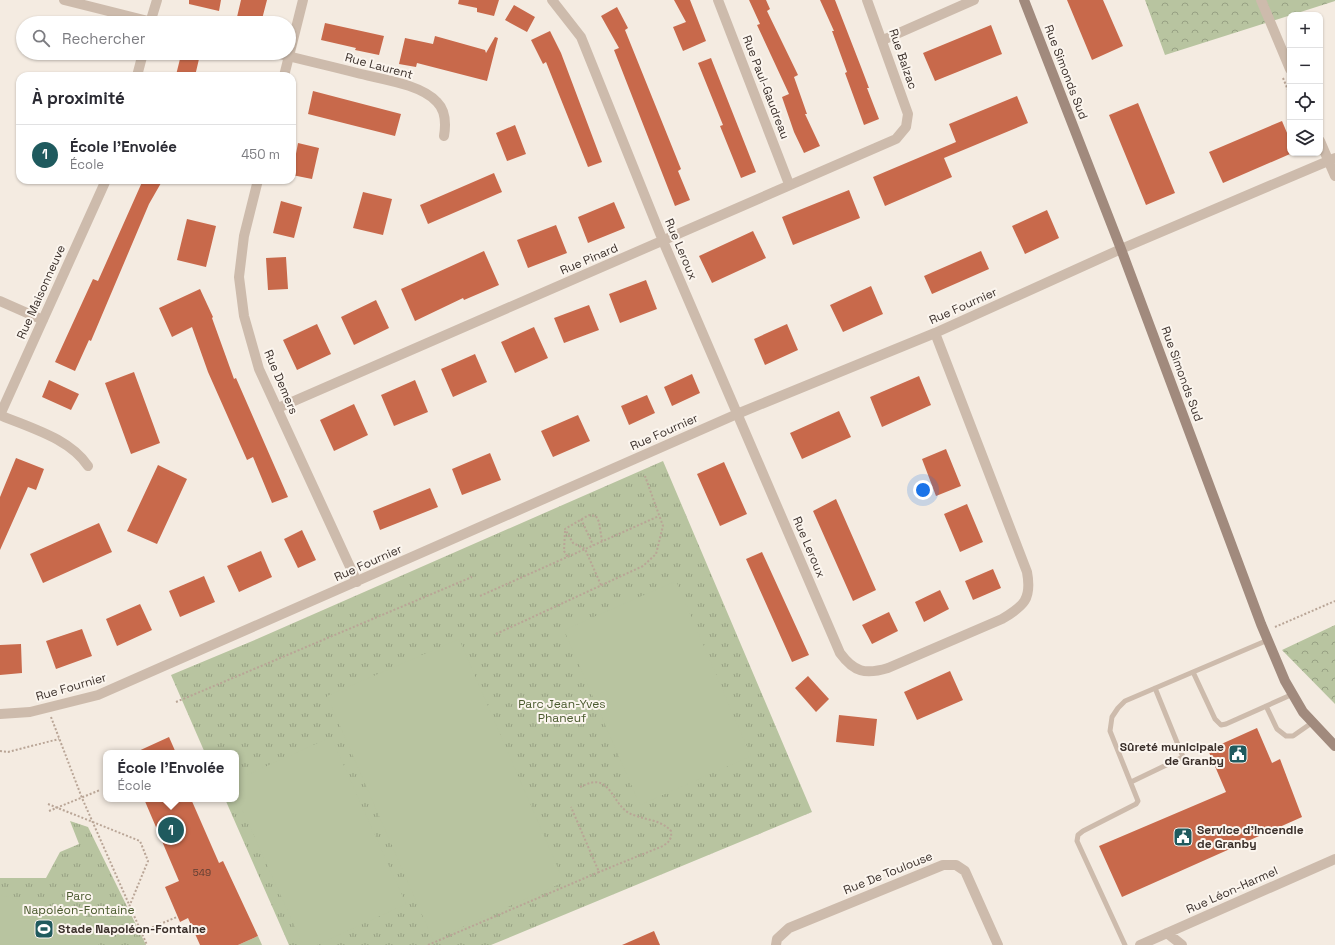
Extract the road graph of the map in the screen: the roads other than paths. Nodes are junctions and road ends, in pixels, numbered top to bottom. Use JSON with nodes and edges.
{"nodes":[{"id":1,"x":64,"y":0,"type":"edge"},
{"id":2,"x":156,"y":0,"type":"edge"},
{"id":3,"x":303,"y":0,"type":"edge"},
{"id":4,"x":552,"y":0,"type":"edge"},
{"id":5,"x":718,"y":0,"type":"edge"},
{"id":6,"x":867,"y":0,"type":"edge"},
{"id":7,"x":974,"y":0,"type":"edge"},
{"id":8,"x":1024,"y":0,"type":"edge"},
{"id":9,"x":1261,"y":0,"type":"edge"},
{"id":10,"x":125,"y":16,"type":"edge"},
{"id":11,"x":153,"y":16,"type":"edge"},
{"id":12,"x":296,"y":28,"type":"edge"},
{"id":13,"x":883,"y":40,"type":"junction"},
{"id":14,"x":296,"y":58,"type":"edge"},
{"id":15,"x":141,"y":60,"type":"edge"},
{"id":16,"x":288,"y":60,"type":"edge"},
{"id":17,"x":1287,"y":62,"type":"edge"},
{"id":18,"x":138,"y":72,"type":"edge"},
{"id":19,"x":285,"y":72,"type":"edge"},
{"id":20,"x":906,"y":128,"type":"joint"},
{"id":21,"x":444,"y":136,"type":"dead end"},
{"id":22,"x":1323,"y":146,"type":"edge"},
{"id":23,"x":1332,"y":159,"type":"edge"},
{"id":24,"x":1335,"y":176,"type":"edge"},
{"id":25,"x":104,"y":184,"type":"edge"},
{"id":26,"x":257,"y":184,"type":"edge"},
{"id":27,"x":790,"y":184,"type":"junction"},
{"id":28,"x":663,"y":241,"type":"junction"},
{"id":29,"x":1121,"y":249,"type":"junction"},
{"id":30,"x":0,"y":301,"type":"edge"},
{"id":31,"x":43,"y":320,"type":"junction"},
{"id":32,"x":935,"y":333,"type":"junction"},
{"id":33,"x":278,"y":408,"type":"junction"},
{"id":34,"x":737,"y":414,"type":"junction"},
{"id":35,"x":0,"y":415,"type":"edge"},
{"id":36,"x":88,"y":466,"type":"dead end"},
{"id":37,"x":357,"y":582,"type":"junction"},
{"id":38,"x":1266,"y":636,"type":"junction"},
{"id":39,"x":1194,"y":672,"type":"junction"},
{"id":40,"x":1155,"y":688,"type":"junction"},
{"id":41,"x":1293,"y":694,"type":"junction"},
{"id":42,"x":1266,"y":706,"type":"junction"},
{"id":43,"x":0,"y":714,"type":"edge"},
{"id":44,"x":1313,"y":722,"type":"junction"},
{"id":45,"x":1335,"y":746,"type":"edge"},
{"id":46,"x":1131,"y":782,"type":"junction"},
{"id":47,"x":1335,"y":859,"type":"edge"},
{"id":48,"x":1166,"y":933,"type":"junction"},
{"id":49,"x":776,"y":945,"type":"edge"},
{"id":50,"x":998,"y":945,"type":"edge"},
{"id":51,"x":1125,"y":945,"type":"edge"},
{"id":52,"x":1140,"y":945,"type":"edge"},
{"id":53,"x":1182,"y":945,"type":"edge"}],
"edges":[{"from":1,"to":10,"type":"street"},
{"from":2,"to":11,"type":"street"},
{"from":3,"to":12,"type":"street"},
{"from":4,"to":28,"type":"street","name":"Rue Leroux"},
{"from":5,"to":27,"type":"street","name":"Rue Paul-Gaudreau"},
{"from":6,"to":13,"type":"street","name":"Rue Balzac"},
{"from":7,"to":13,"type":"street"},
{"from":8,"to":29,"type":"street","name":"Rue Simonds Sud"},
{"from":9,"to":17,"type":"street"},
{"from":13,"to":20,"type":"street","name":"Rue Balzac"},
{"from":14,"to":21,"type":"street","name":"Rue Laurent"},
{"from":15,"to":18,"type":"street"},
{"from":16,"to":19,"type":"street"},
{"from":20,"to":27,"type":"street","name":"Rue Pinard"},
{"from":22,"to":23,"type":"street"},
{"from":23,"to":24,"type":"street"},
{"from":23,"to":29,"type":"street","name":"Rue Fournier"},
{"from":25,"to":31,"type":"street","name":"Rue Maisonneuve"},
{"from":26,"to":33,"type":"street","name":"Rue Demers"},
{"from":27,"to":28,"type":"street","name":"Rue Pinard"},
{"from":28,"to":33,"type":"street","name":"Rue Pinard"},
{"from":28,"to":34,"type":"street","name":"Rue Leroux"},
{"from":29,"to":32,"type":"street","name":"Rue Fournier"},
{"from":29,"to":38,"type":"street","name":"Rue Simonds Sud"},
{"from":30,"to":31,"type":"street"},
{"from":31,"to":35,"type":"street","name":"Rue Maisonneuve"},
{"from":32,"to":34,"type":"street","name":"Rue Fournier"},
{"from":32,"to":34,"type":"street","name":"Rue Leroux"},
{"from":33,"to":37,"type":"street","name":"Rue Demers"},
{"from":34,"to":37,"type":"street","name":"Rue Fournier"},
{"from":35,"to":36,"type":"street"},
{"from":37,"to":43,"type":"street","name":"Rue Fournier"},
{"from":38,"to":39,"type":"lane"},
{"from":38,"to":41,"type":"street","name":"Rue Simonds Sud"},
{"from":39,"to":40,"type":"lane"},
{"from":39,"to":42,"type":"lane"},
{"from":40,"to":46,"type":"lane"},
{"from":40,"to":46,"type":"lane"},
{"from":41,"to":42,"type":"lane"},
{"from":41,"to":44,"type":"street","name":"Rue Simonds Sud"},
{"from":42,"to":44,"type":"lane"},
{"from":44,"to":45,"type":"street","name":"Rue Simonds Sud"},
{"from":46,"to":51,"type":"lane"},
{"from":47,"to":48,"type":"street","name":"Rue Léon-Harmel"},
{"from":48,"to":52,"type":"street","name":"Rue Léon-Harmel"},
{"from":48,"to":53,"type":"street"},
{"from":49,"to":50,"type":"street","name":"Rue De Toulouse"}]}
